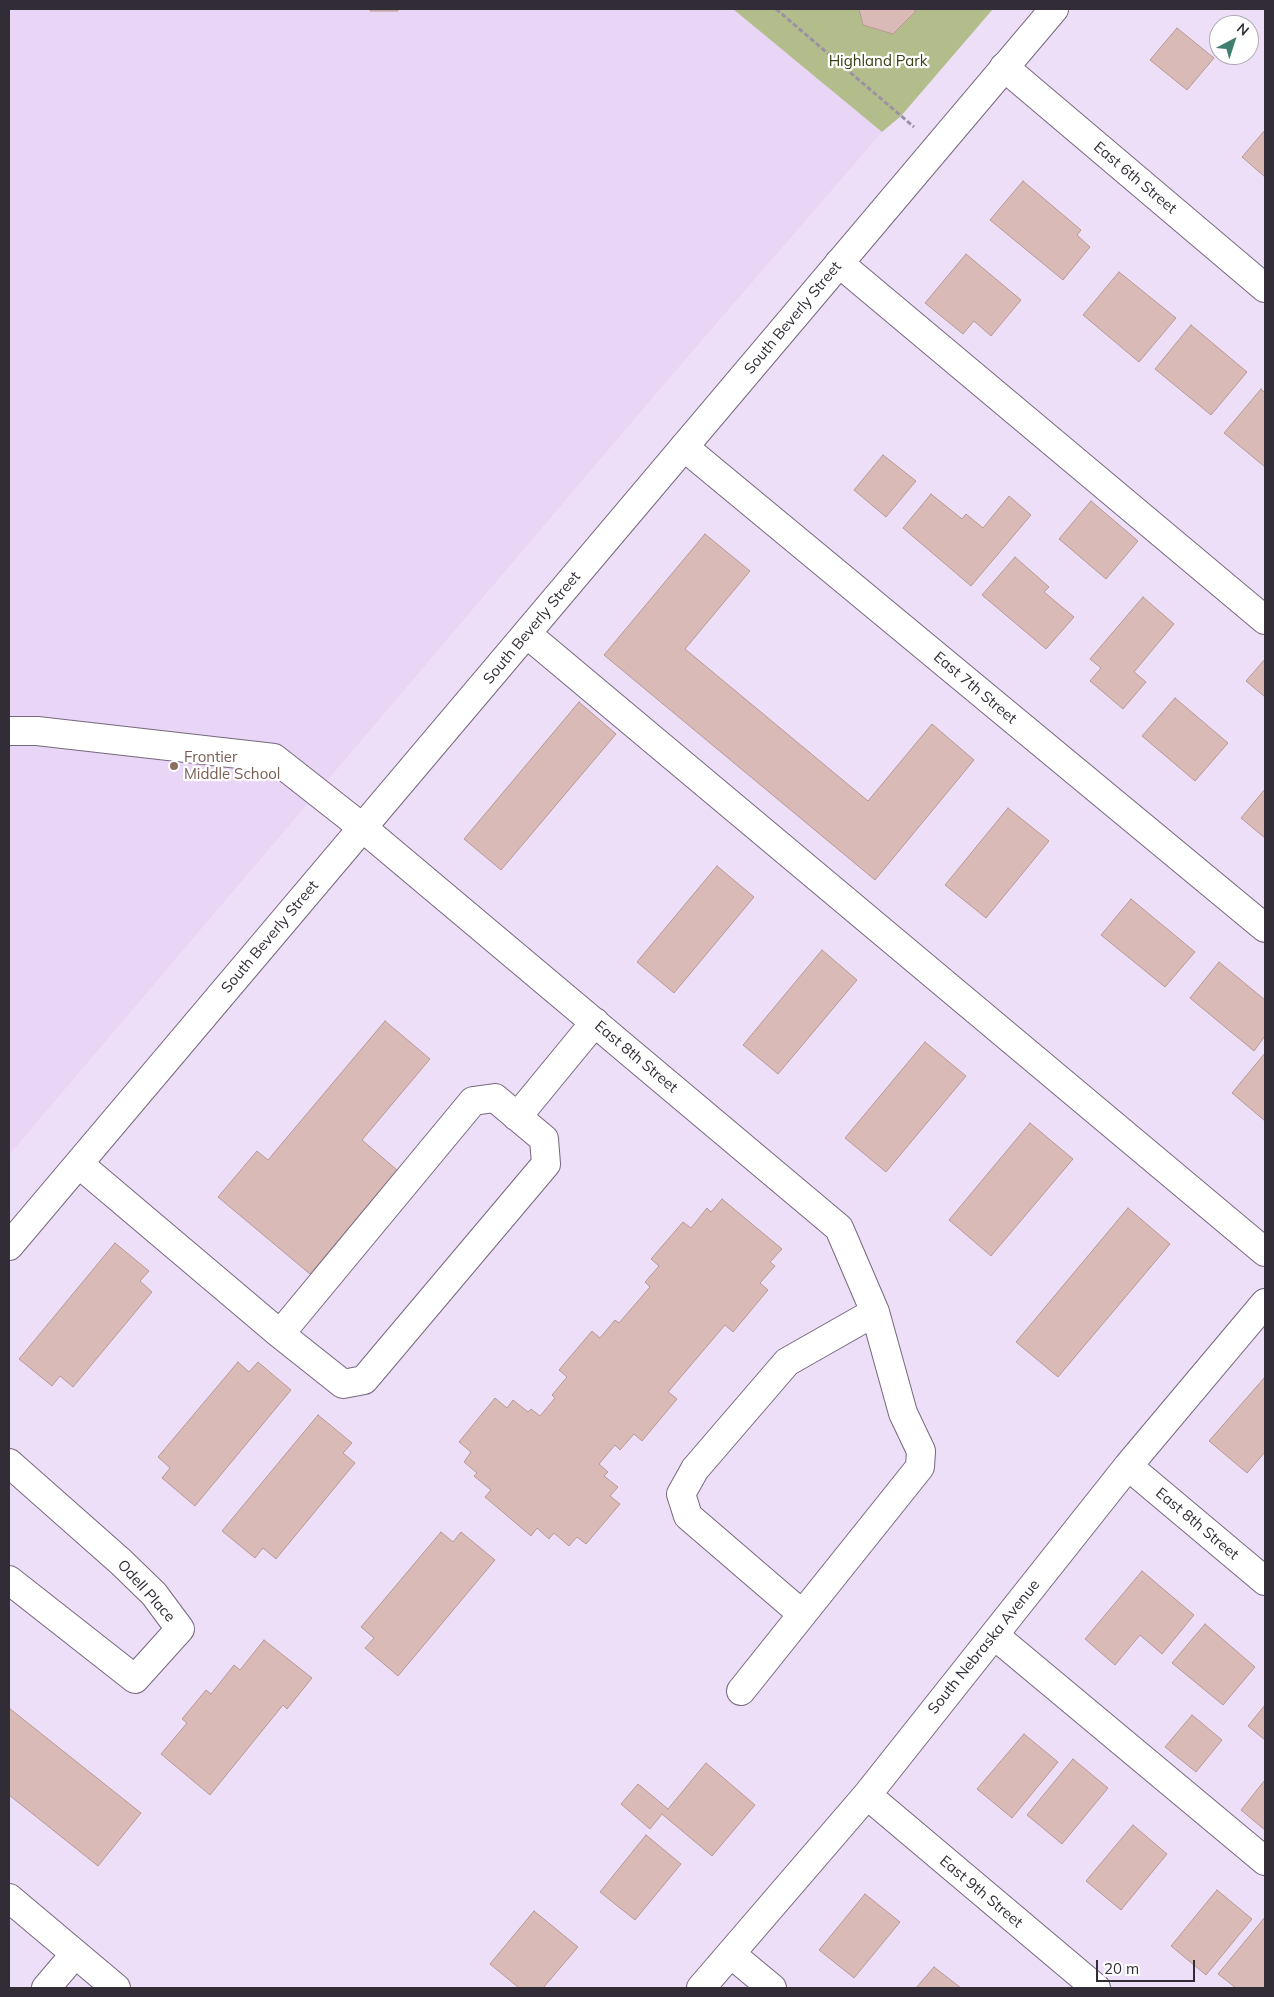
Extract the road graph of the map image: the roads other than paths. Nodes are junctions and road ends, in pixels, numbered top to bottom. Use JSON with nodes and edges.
{"nodes":[{"id":1,"x":1054,"y":9,"type":"edge"},
{"id":2,"x":1004,"y":67,"type":"junction"},
{"id":3,"x":839,"y":263,"type":"junction"},
{"id":4,"x":1265,"y":288,"type":"edge"},
{"id":5,"x":684,"y":447,"type":"junction"},
{"id":6,"x":1265,"y":620,"type":"edge"},
{"id":7,"x":527,"y":634,"type":"junction"},
{"id":8,"x":9,"y":731,"type":"edge"},
{"id":9,"x":37,"y":732,"type":"junction"},
{"id":10,"x":9,"y":740,"type":"edge"},
{"id":11,"x":363,"y":828,"type":"junction"},
{"id":12,"x":1265,"y":928,"type":"edge"},
{"id":13,"x":595,"y":1022,"type":"junction"},
{"id":14,"x":517,"y":1116,"type":"junction"},
{"id":15,"x":78,"y":1164,"type":"junction"},
{"id":16,"x":9,"y":1246,"type":"edge"},
{"id":17,"x":1265,"y":1252,"type":"edge"},
{"id":18,"x":1265,"y":1303,"type":"edge"},
{"id":19,"x":875,"y":1312,"type":"junction"},
{"id":20,"x":280,"y":1334,"type":"junction"},
{"id":21,"x":9,"y":1463,"type":"edge"},
{"id":22,"x":1128,"y":1466,"type":"junction"},
{"id":23,"x":9,"y":1580,"type":"edge"},
{"id":24,"x":1265,"y":1581,"type":"edge"},
{"id":25,"x":802,"y":1614,"type":"junction"},
{"id":26,"x":994,"y":1635,"type":"junction"},
{"id":27,"x":741,"y":1691,"type":"dead end"},
{"id":28,"x":867,"y":1795,"type":"junction"},
{"id":29,"x":1265,"y":1861,"type":"edge"},
{"id":30,"x":9,"y":1898,"type":"edge"},
{"id":31,"x":75,"y":1954,"type":"junction"},
{"id":32,"x":731,"y":1954,"type":"junction"},
{"id":33,"x":46,"y":1988,"type":"edge"},
{"id":34,"x":116,"y":1988,"type":"edge"},
{"id":35,"x":701,"y":1988,"type":"edge"},
{"id":36,"x":772,"y":1988,"type":"edge"},
{"id":37,"x":1096,"y":1988,"type":"edge"}],
"edges":[{"from":1,"to":2,"type":"street","name":"South Beverly Street"},
{"from":2,"to":3,"type":"street","name":"South Beverly Street"},
{"from":2,"to":4,"type":"street","name":"East 6th Street"},
{"from":3,"to":5,"type":"street","name":"South Beverly Street"},
{"from":3,"to":6,"type":"street"},
{"from":5,"to":7,"type":"street","name":"South Beverly Street"},
{"from":5,"to":12,"type":"street","name":"East 7th Street"},
{"from":7,"to":11,"type":"street","name":"South Beverly Street"},
{"from":7,"to":17,"type":"street"},
{"from":8,"to":9,"type":"street","name":"East 8th Street"},
{"from":9,"to":10,"type":"street"},
{"from":9,"to":11,"type":"street","name":"East 8th Street"},
{"from":11,"to":13,"type":"street","name":"East 8th Street"},
{"from":11,"to":15,"type":"street","name":"South Beverly Street"},
{"from":13,"to":14,"type":"street"},
{"from":13,"to":19,"type":"street","name":"East 8th Street"},
{"from":14,"to":20,"type":"street"},
{"from":14,"to":20,"type":"street"},
{"from":15,"to":16,"type":"street","name":"South Beverly Street"},
{"from":15,"to":20,"type":"street"},
{"from":18,"to":22,"type":"street","name":"South Nebraska Avenue"},
{"from":19,"to":25,"type":"street","name":"East 8th Street"},
{"from":19,"to":25,"type":"street"},
{"from":21,"to":23,"type":"street","name":"Odell Place"},
{"from":22,"to":24,"type":"street","name":"East 8th Street"},
{"from":22,"to":26,"type":"street","name":"South Nebraska Avenue"},
{"from":25,"to":27,"type":"street","name":"East 8th Street"},
{"from":26,"to":28,"type":"street","name":"South Nebraska Avenue"},
{"from":26,"to":29,"type":"street"},
{"from":28,"to":32,"type":"street","name":"South Nebraska Avenue"},
{"from":28,"to":37,"type":"street","name":"East 9th Street"},
{"from":30,"to":31,"type":"street"},
{"from":31,"to":33,"type":"street"},
{"from":31,"to":34,"type":"street"},
{"from":32,"to":35,"type":"street","name":"South Nebraska Avenue"},
{"from":32,"to":36,"type":"street"}]}
